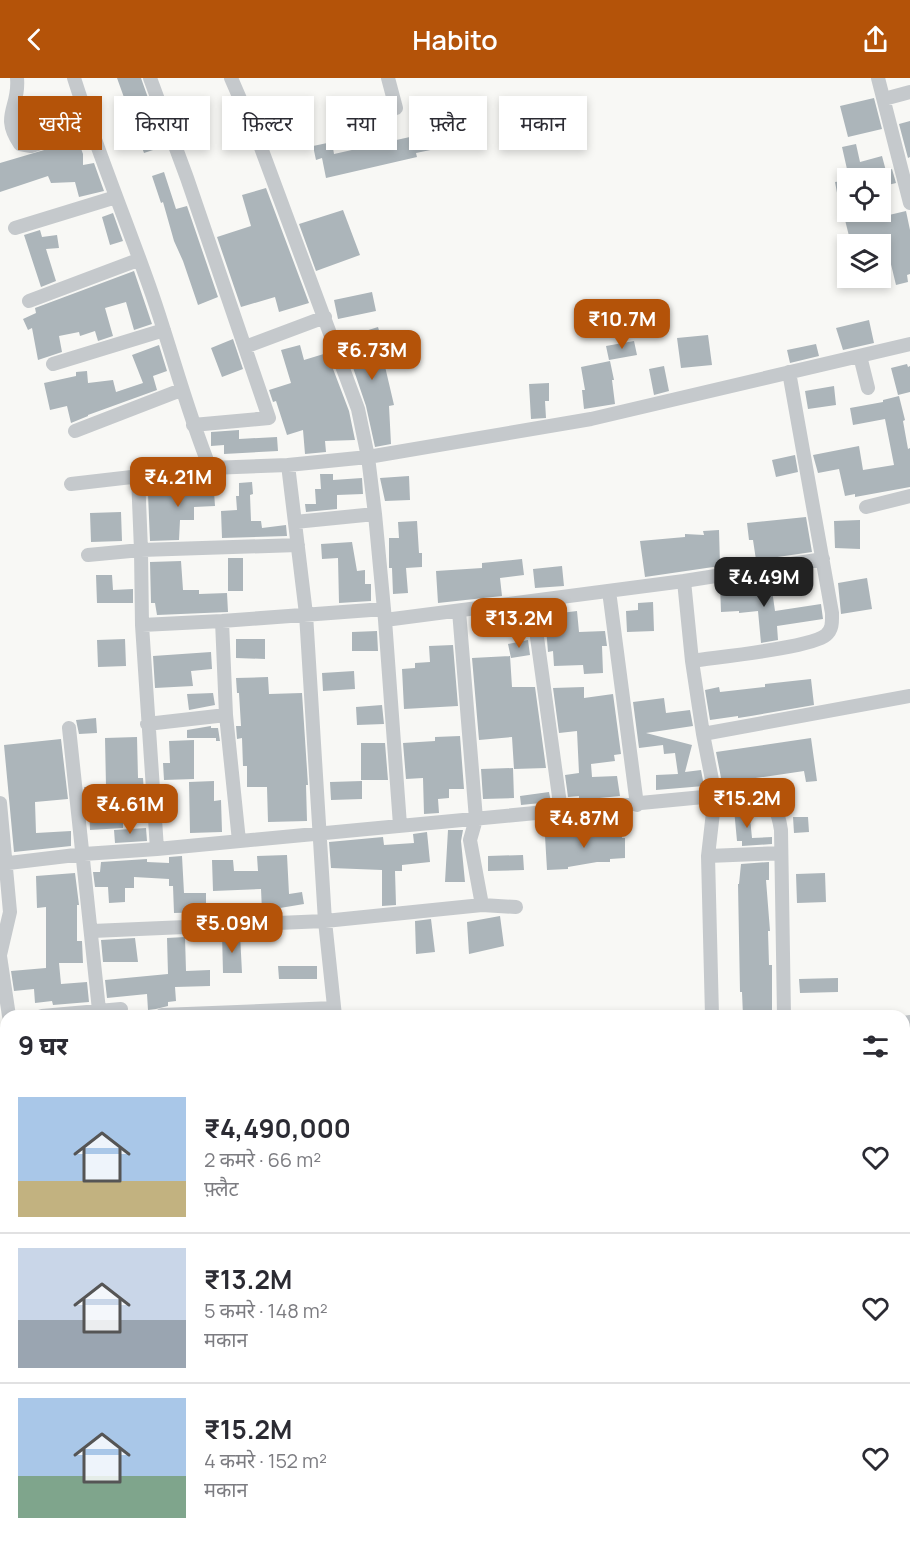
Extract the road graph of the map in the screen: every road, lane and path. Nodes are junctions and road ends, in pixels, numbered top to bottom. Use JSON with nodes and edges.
{"nodes":[{"id":1,"x":17,"y":78,"type":"edge"},
{"id":2,"x":75,"y":78,"type":"edge"},
{"id":3,"x":150,"y":78,"type":"edge"},
{"id":4,"x":231,"y":78,"type":"edge"},
{"id":5,"x":388,"y":78,"type":"edge"},
{"id":6,"x":878,"y":78,"type":"edge"},
{"id":7,"x":910,"y":92,"type":"edge"},
{"id":8,"x":81,"y":96,"type":"edge"},
{"id":9,"x":393,"y":96,"type":"edge"},
{"id":10,"x":884,"y":99,"type":"junction"},
{"id":11,"x":18,"y":141,"type":"edge"},
{"id":12,"x":99,"y":150,"type":"edge"},
{"id":13,"x":116,"y":197,"type":"junction"},
{"id":14,"x":910,"y":202,"type":"edge"},
{"id":15,"x":15,"y":228,"type":"dead end"},
{"id":16,"x":138,"y":260,"type":"junction"},
{"id":17,"x":29,"y":301,"type":"dead end"},
{"id":18,"x":325,"y":317,"type":"junction"},
{"id":19,"x":164,"y":330,"type":"junction"},
{"id":20,"x":910,"y":344,"type":"edge"},
{"id":21,"x":245,"y":347,"type":"junction"},
{"id":22,"x":860,"y":356,"type":"junction"},
{"id":23,"x":52,"y":364,"type":"dead end"},
{"id":24,"x":789,"y":372,"type":"junction"},
{"id":25,"x":868,"y":388,"type":"dead end"},
{"id":26,"x":181,"y":390,"type":"junction"},
{"id":27,"x":193,"y":424,"type":"junction"},
{"id":28,"x":75,"y":431,"type":"dead end"},
{"id":29,"x":368,"y":457,"type":"junction"},
{"id":30,"x":288,"y":465,"type":"junction"},
{"id":31,"x":210,"y":468,"type":"junction"},
{"id":32,"x":138,"y":476,"type":"junction"},
{"id":33,"x":71,"y":484,"type":"dead end"},
{"id":34,"x":910,"y":496,"type":"edge"},
{"id":35,"x":866,"y":507,"type":"dead end"},
{"id":36,"x":375,"y":514,"type":"junction"},
{"id":37,"x":295,"y":522,"type":"junction"},
{"id":38,"x":298,"y":545,"type":"junction"},
{"id":39,"x":141,"y":550,"type":"junction"},
{"id":40,"x":88,"y":555,"type":"dead end"},
{"id":41,"x":823,"y":559,"type":"junction"},
{"id":42,"x":684,"y":581,"type":"junction"},
{"id":43,"x":609,"y":591,"type":"junction"},
{"id":44,"x":532,"y":601,"type":"junction"},
{"id":45,"x":459,"y":611,"type":"junction"},
{"id":46,"x":306,"y":614,"type":"junction"},
{"id":47,"x":385,"y":614,"type":"junction"},
{"id":48,"x":222,"y":621,"type":"junction"},
{"id":49,"x":142,"y":625,"type":"junction"},
{"id":50,"x":692,"y":661,"type":"junction"},
{"id":51,"x":910,"y":696,"type":"edge"},
{"id":52,"x":226,"y":715,"type":"junction"},
{"id":53,"x":147,"y":724,"type":"junction"},
{"id":54,"x":69,"y":728,"type":"dead end"},
{"id":55,"x":703,"y":734,"type":"junction"},
{"id":56,"x":715,"y":795,"type":"junction"},
{"id":57,"x":0,"y":803,"type":"edge"},
{"id":58,"x":637,"y":805,"type":"junction"},
{"id":59,"x":561,"y":811,"type":"junction"},
{"id":60,"x":476,"y":819,"type":"junction"},
{"id":61,"x":400,"y":825,"type":"junction"},
{"id":62,"x":320,"y":833,"type":"junction"},
{"id":63,"x":239,"y":841,"type":"junction"},
{"id":64,"x":157,"y":849,"type":"junction"},
{"id":65,"x":781,"y":853,"type":"junction"},
{"id":66,"x":84,"y":854,"type":"junction"},
{"id":67,"x":708,"y":856,"type":"junction"},
{"id":68,"x":3,"y":864,"type":"edge"},
{"id":69,"x":482,"y":905,"type":"junction"},
{"id":70,"x":516,"y":907,"type":"dead end"},
{"id":71,"x":325,"y":921,"type":"junction"},
{"id":72,"x":92,"y":931,"type":"junction"},
{"id":73,"x":0,"y":955,"type":"edge"},
{"id":74,"x":121,"y":1009,"type":"dead end"},
{"id":75,"x":8,"y":1010,"type":"edge"},
{"id":76,"x":99,"y":1010,"type":"joint"},
{"id":77,"x":334,"y":1010,"type":"edge"},
{"id":78,"x":711,"y":1010,"type":"edge"},
{"id":79,"x":784,"y":1010,"type":"edge"}],
"edges":[{"from":1,"to":11,"type":"street"},
{"from":2,"to":8,"type":"street"},
{"from":3,"to":21,"type":"street"},
{"from":4,"to":18,"type":"street"},
{"from":5,"to":9,"type":"street"},
{"from":6,"to":10,"type":"street"},
{"from":7,"to":10,"type":"street"},
{"from":10,"to":14,"type":"street"},
{"from":12,"to":13,"type":"street"},
{"from":13,"to":15,"type":"street"},
{"from":13,"to":16,"type":"street"},
{"from":16,"to":17,"type":"street"},
{"from":16,"to":19,"type":"street"},
{"from":18,"to":21,"type":"street"},
{"from":18,"to":29,"type":"street"},
{"from":19,"to":23,"type":"street"},
{"from":19,"to":26,"type":"street"},
{"from":20,"to":22,"type":"street"},
{"from":21,"to":27,"type":"street"},
{"from":22,"to":24,"type":"street"},
{"from":22,"to":25,"type":"street"},
{"from":24,"to":29,"type":"street"},
{"from":24,"to":41,"type":"street"},
{"from":26,"to":27,"type":"street"},
{"from":26,"to":28,"type":"street"},
{"from":27,"to":31,"type":"street"},
{"from":29,"to":30,"type":"street"},
{"from":29,"to":36,"type":"street"},
{"from":30,"to":31,"type":"street"},
{"from":30,"to":37,"type":"street"},
{"from":31,"to":32,"type":"street"},
{"from":32,"to":33,"type":"street"},
{"from":32,"to":39,"type":"street"},
{"from":34,"to":35,"type":"street"},
{"from":36,"to":37,"type":"street"},
{"from":36,"to":47,"type":"street"},
{"from":37,"to":38,"type":"street"},
{"from":38,"to":39,"type":"street"},
{"from":38,"to":46,"type":"street"},
{"from":39,"to":40,"type":"street"},
{"from":39,"to":49,"type":"street"},
{"from":41,"to":42,"type":"street"},
{"from":41,"to":50,"type":"street"},
{"from":42,"to":43,"type":"street"},
{"from":42,"to":50,"type":"street"},
{"from":43,"to":44,"type":"street"},
{"from":43,"to":58,"type":"street"},
{"from":44,"to":45,"type":"street"},
{"from":44,"to":59,"type":"street"},
{"from":45,"to":47,"type":"street"},
{"from":45,"to":60,"type":"street"},
{"from":46,"to":47,"type":"street"},
{"from":46,"to":48,"type":"street"},
{"from":46,"to":62,"type":"street"},
{"from":47,"to":61,"type":"street"},
{"from":48,"to":49,"type":"street"},
{"from":48,"to":52,"type":"street"},
{"from":49,"to":53,"type":"street"},
{"from":50,"to":55,"type":"street"},
{"from":51,"to":55,"type":"street"},
{"from":52,"to":53,"type":"street"},
{"from":52,"to":63,"type":"street"},
{"from":53,"to":64,"type":"street"},
{"from":54,"to":66,"type":"street"},
{"from":55,"to":56,"type":"street"},
{"from":56,"to":58,"type":"street"},
{"from":56,"to":65,"type":"street"},
{"from":56,"to":67,"type":"street"},
{"from":57,"to":68,"type":"street"},
{"from":58,"to":59,"type":"street"},
{"from":59,"to":60,"type":"street"},
{"from":60,"to":61,"type":"street"},
{"from":60,"to":69,"type":"street"},
{"from":61,"to":62,"type":"street"},
{"from":62,"to":63,"type":"street"},
{"from":62,"to":71,"type":"street"},
{"from":63,"to":64,"type":"street"},
{"from":64,"to":66,"type":"street"},
{"from":65,"to":67,"type":"street"},
{"from":65,"to":79,"type":"street"},
{"from":66,"to":68,"type":"street"},
{"from":66,"to":72,"type":"street"},
{"from":67,"to":78,"type":"street"},
{"from":68,"to":73,"type":"street"},
{"from":69,"to":70,"type":"street"},
{"from":69,"to":71,"type":"street"},
{"from":71,"to":72,"type":"street"},
{"from":71,"to":77,"type":"street"},
{"from":72,"to":76,"type":"street"},
{"from":73,"to":75,"type":"street"},
{"from":74,"to":76,"type":"street"}]}
